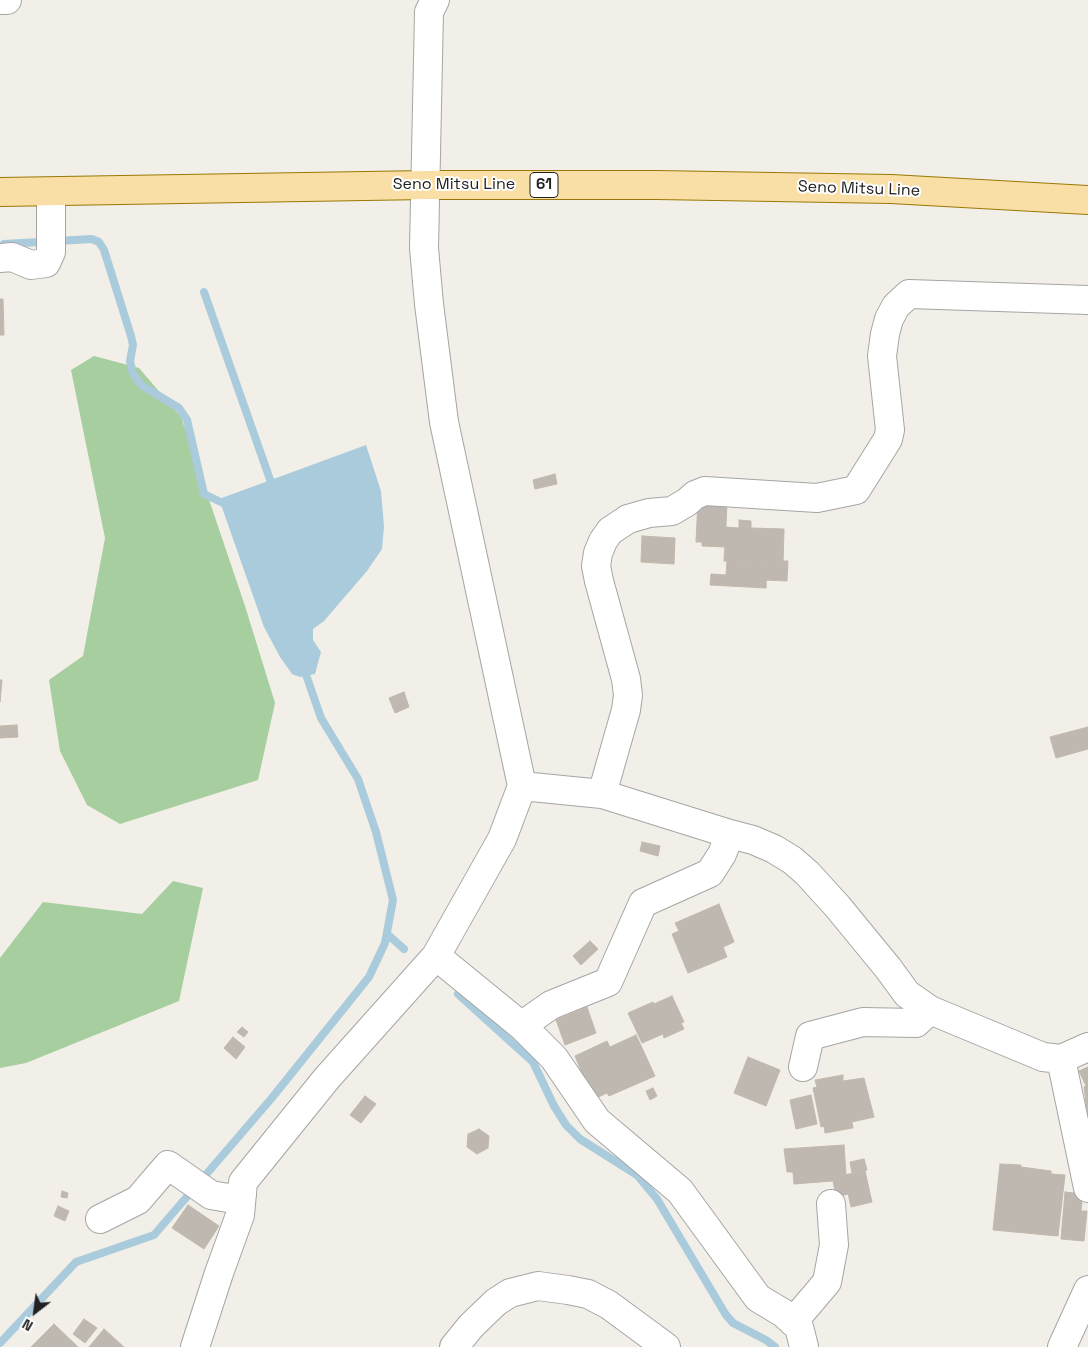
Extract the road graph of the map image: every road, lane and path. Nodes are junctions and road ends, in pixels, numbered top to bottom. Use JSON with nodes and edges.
{"nodes":[{"id":1,"x":0,"y":0,"type":"edge"},
{"id":2,"x":7,"y":0,"type":"edge"},
{"id":3,"x":430,"y":4,"type":"edge"},
{"id":4,"x":426,"y":185,"type":"junction"},
{"id":5,"x":0,"y":192,"type":"edge"},
{"id":6,"x":51,"y":192,"type":"junction"},
{"id":7,"x":1088,"y":200,"type":"edge"},
{"id":8,"x":0,"y":258,"type":"edge"},
{"id":9,"x":1088,"y":300,"type":"edge"},
{"id":10,"x":522,"y":786,"type":"junction"},
{"id":11,"x":602,"y":794,"type":"junction"},
{"id":12,"x":730,"y":834,"type":"junction"},
{"id":13,"x":436,"y":956,"type":"junction"},
{"id":14,"x":930,"y":1010,"type":"junction"},
{"id":15,"x":523,"y":1027,"type":"junction"},
{"id":16,"x":1088,"y":1047,"type":"edge"},
{"id":17,"x":1061,"y":1059,"type":"junction"},
{"id":18,"x":803,"y":1067,"type":"dead end"},
{"id":19,"x":1088,"y":1188,"type":"edge"},
{"id":20,"x":242,"y":1195,"type":"junction"},
{"id":21,"x":831,"y":1204,"type":"dead end"},
{"id":22,"x":100,"y":1219,"type":"dead end"},
{"id":23,"x":1088,"y":1290,"type":"edge"},
{"id":24,"x":793,"y":1322,"type":"junction"},
{"id":25,"x":196,"y":1347,"type":"edge"},
{"id":26,"x":454,"y":1347,"type":"edge"},
{"id":27,"x":666,"y":1347,"type":"edge"},
{"id":28,"x":804,"y":1347,"type":"edge"},
{"id":29,"x":1062,"y":1347,"type":"edge"}],
"edges":[{"from":1,"to":2,"type":"street"},
{"from":3,"to":4,"type":"street"},
{"from":4,"to":6,"type":"main road","name":"Seno Mitsu Line","number":"61"},
{"from":4,"to":7,"type":"main road","name":"Seno Mitsu Line","number":"61"},
{"from":4,"to":10,"type":"street"},
{"from":5,"to":6,"type":"main road","name":"Seno Mitsu Line","number":"61"},
{"from":6,"to":8,"type":"street"},
{"from":9,"to":11,"type":"street"},
{"from":10,"to":11,"type":"street"},
{"from":10,"to":13,"type":"street"},
{"from":11,"to":12,"type":"street"},
{"from":12,"to":14,"type":"street"},
{"from":12,"to":15,"type":"street"},
{"from":13,"to":15,"type":"street"},
{"from":13,"to":20,"type":"street"},
{"from":14,"to":17,"type":"street"},
{"from":14,"to":18,"type":"street"},
{"from":15,"to":24,"type":"street"},
{"from":16,"to":17,"type":"street"},
{"from":17,"to":19,"type":"street"},
{"from":20,"to":22,"type":"street"},
{"from":20,"to":25,"type":"street"},
{"from":21,"to":24,"type":"street"},
{"from":23,"to":29,"type":"street"},
{"from":24,"to":28,"type":"street"},
{"from":26,"to":27,"type":"street"}]}
